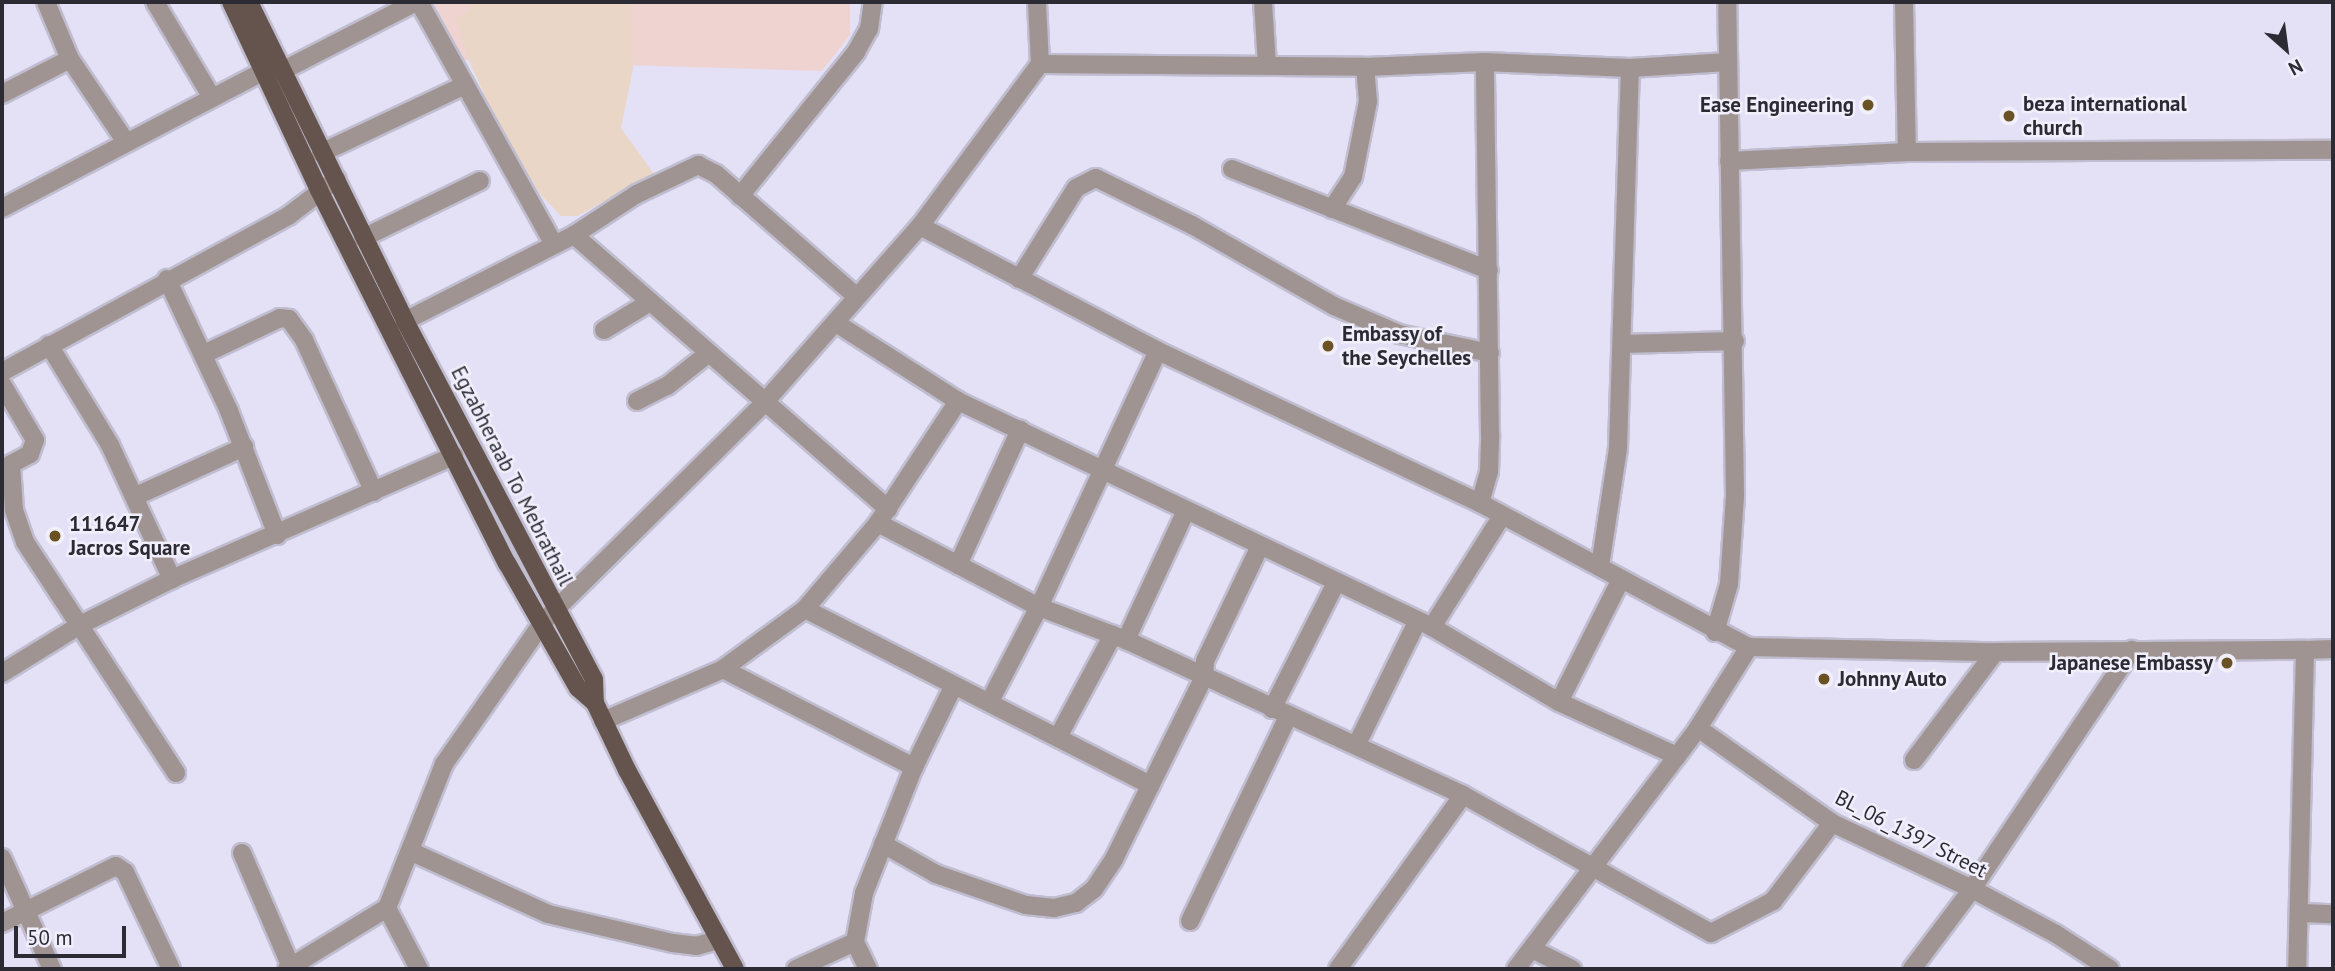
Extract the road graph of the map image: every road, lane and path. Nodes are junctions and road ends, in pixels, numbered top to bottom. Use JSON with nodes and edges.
{"nodes":[{"id":1,"x":46,"y":2,"type":"edge"},
{"id":2,"x":155,"y":2,"type":"edge"},
{"id":3,"x":230,"y":2,"type":"edge"},
{"id":4,"x":249,"y":2,"type":"edge"},
{"id":5,"x":418,"y":2,"type":"edge"},
{"id":6,"x":873,"y":2,"type":"edge"},
{"id":7,"x":1037,"y":2,"type":"edge"},
{"id":8,"x":1263,"y":2,"type":"edge"},
{"id":9,"x":1727,"y":2,"type":"edge"},
{"id":10,"x":1905,"y":2,"type":"edge"},
{"id":11,"x":70,"y":59,"type":"junction"},
{"id":12,"x":1485,"y":62,"type":"junction"},
{"id":13,"x":1728,"y":62,"type":"junction"},
{"id":14,"x":1040,"y":64,"type":"junction"},
{"id":15,"x":1267,"y":65,"type":"junction"},
{"id":16,"x":1365,"y":67,"type":"junction"},
{"id":17,"x":1630,"y":68,"type":"junction"},
{"id":18,"x":273,"y":71,"type":"junction"},
{"id":19,"x":465,"y":85,"type":"junction"},
{"id":20,"x":2,"y":94,"type":"edge"},
{"id":21,"x":211,"y":96,"type":"junction"},
{"id":22,"x":126,"y":142,"type":"junction"},
{"id":23,"x":2333,"y":150,"type":"edge"},
{"id":24,"x":1907,"y":152,"type":"junction"},
{"id":25,"x":321,"y":153,"type":"junction"},
{"id":26,"x":1728,"y":161,"type":"junction"},
{"id":27,"x":1232,"y":170,"type":"dead end"},
{"id":28,"x":337,"y":179,"type":"junction"},
{"id":29,"x":480,"y":181,"type":"dead end"},
{"id":30,"x":318,"y":190,"type":"junction"},
{"id":31,"x":740,"y":196,"type":"junction"},
{"id":32,"x":2,"y":208,"type":"edge"},
{"id":33,"x":1332,"y":209,"type":"junction"},
{"id":34,"x":920,"y":226,"type":"junction"},
{"id":35,"x":574,"y":235,"type":"junction"},
{"id":36,"x":363,"y":238,"type":"junction"},
{"id":37,"x":553,"y":243,"type":"junction"},
{"id":38,"x":1489,"y":270,"type":"junction"},
{"id":39,"x":167,"y":279,"type":"junction"},
{"id":40,"x":1019,"y":279,"type":"junction"},
{"id":41,"x":856,"y":296,"type":"junction"},
{"id":42,"x":650,"y":302,"type":"junction"},
{"id":43,"x":405,"y":321,"type":"junction"},
{"id":44,"x":835,"y":323,"type":"junction"},
{"id":45,"x":604,"y":330,"type":"dead end"},
{"id":46,"x":1735,"y":341,"type":"junction"},
{"id":47,"x":1622,"y":344,"type":"junction"},
{"id":48,"x":49,"y":345,"type":"junction"},
{"id":49,"x":1158,"y":351,"type":"junction"},
{"id":50,"x":709,"y":353,"type":"junction"},
{"id":51,"x":1490,"y":353,"type":"junction"},
{"id":52,"x":204,"y":354,"type":"junction"},
{"id":53,"x":2,"y":372,"type":"edge"},
{"id":54,"x":2,"y":384,"type":"edge"},
{"id":55,"x":637,"y":401,"type":"dead end"},
{"id":56,"x":958,"y":401,"type":"junction"},
{"id":57,"x":763,"y":404,"type":"junction"},
{"id":58,"x":1020,"y":430,"type":"junction"},
{"id":59,"x":244,"y":447,"type":"junction"},
{"id":60,"x":454,"y":456,"type":"junction"},
{"id":61,"x":1100,"y":471,"type":"junction"},
{"id":62,"x":374,"y":492,"type":"junction"},
{"id":63,"x":136,"y":496,"type":"junction"},
{"id":64,"x":1480,"y":503,"type":"junction"},
{"id":65,"x":1186,"y":511,"type":"junction"},
{"id":66,"x":883,"y":516,"type":"junction"},
{"id":67,"x":1502,"y":516,"type":"junction"},
{"id":68,"x":277,"y":535,"type":"junction"},
{"id":69,"x":1260,"y":546,"type":"junction"},
{"id":70,"x":958,"y":565,"type":"junction"},
{"id":71,"x":1600,"y":566,"type":"junction"},
{"id":72,"x":172,"y":579,"type":"junction"},
{"id":73,"x":1621,"y":579,"type":"junction"},
{"id":74,"x":1336,"y":583,"type":"junction"},
{"id":75,"x":1040,"y":607,"type":"junction"},
{"id":76,"x":805,"y":609,"type":"junction"},
{"id":77,"x":548,"y":615,"type":"junction"},
{"id":78,"x":1424,"y":624,"type":"junction"},
{"id":79,"x":80,"y":625,"type":"junction"},
{"id":80,"x":1715,"y":632,"type":"junction"},
{"id":81,"x":1120,"y":638,"type":"junction"},
{"id":82,"x":1749,"y":647,"type":"junction"},
{"id":83,"x":2305,"y":649,"type":"junction"},
{"id":84,"x":2333,"y":649,"type":"edge"},
{"id":85,"x":2132,"y":650,"type":"junction"},
{"id":86,"x":1995,"y":652,"type":"junction"},
{"id":87,"x":723,"y":669,"type":"junction"},
{"id":88,"x":2,"y":673,"type":"edge"},
{"id":89,"x":1204,"y":677,"type":"junction"},
{"id":90,"x":953,"y":687,"type":"junction"},
{"id":91,"x":990,"y":701,"type":"junction"},
{"id":92,"x":1559,"y":702,"type":"junction"},
{"id":93,"x":1280,"y":713,"type":"junction"},
{"id":94,"x":603,"y":721,"type":"junction"},
{"id":95,"x":1698,"y":727,"type":"junction"},
{"id":96,"x":1058,"y":737,"type":"junction"},
{"id":97,"x":1357,"y":744,"type":"junction"},
{"id":98,"x":1677,"y":756,"type":"junction"},
{"id":99,"x":1914,"y":760,"type":"dead end"},
{"id":100,"x":914,"y":767,"type":"junction"},
{"id":101,"x":176,"y":773,"type":"dead end"},
{"id":102,"x":1151,"y":785,"type":"junction"},
{"id":103,"x":1463,"y":795,"type":"junction"},
{"id":104,"x":1832,"y":823,"type":"junction"},
{"id":105,"x":883,"y":844,"type":"junction"},
{"id":106,"x":242,"y":853,"type":"dead end"},
{"id":107,"x":2,"y":858,"type":"edge"},
{"id":108,"x":407,"y":864,"type":"junction"},
{"id":109,"x":1592,"y":871,"type":"junction"},
{"id":110,"x":1972,"y":889,"type":"junction"},
{"id":111,"x":387,"y":908,"type":"junction"},
{"id":112,"x":25,"y":913,"type":"junction"},
{"id":113,"x":2300,"y":914,"type":"junction"},
{"id":114,"x":2333,"y":914,"type":"edge"},
{"id":115,"x":1190,"y":921,"type":"dead end"},
{"id":116,"x":2,"y":923,"type":"edge"},
{"id":117,"x":719,"y":940,"type":"junction"},
{"id":118,"x":855,"y":942,"type":"junction"},
{"id":119,"x":1532,"y":949,"type":"junction"},
{"id":120,"x":52,"y":969,"type":"edge"},
{"id":121,"x":172,"y":969,"type":"edge"},
{"id":122,"x":290,"y":969,"type":"edge"},
{"id":123,"x":418,"y":969,"type":"edge"},
{"id":124,"x":735,"y":969,"type":"edge"},
{"id":125,"x":796,"y":969,"type":"edge"},
{"id":126,"x":868,"y":969,"type":"edge"},
{"id":127,"x":1338,"y":969,"type":"edge"},
{"id":128,"x":1516,"y":969,"type":"edge"},
{"id":129,"x":1572,"y":969,"type":"edge"},
{"id":130,"x":1912,"y":969,"type":"edge"},
{"id":131,"x":2110,"y":969,"type":"edge"},
{"id":132,"x":2297,"y":969,"type":"edge"}],
"edges":[{"from":1,"to":11,"type":"street"},
{"from":2,"to":21,"type":"street"},
{"from":3,"to":18,"type":"main road"},
{"from":4,"to":18,"type":"main road","name":"Egzabheraab To Mebrathail"},
{"from":5,"to":18,"type":"street"},
{"from":5,"to":19,"type":"street"},
{"from":6,"to":31,"type":"street"},
{"from":7,"to":14,"type":"street"},
{"from":8,"to":15,"type":"street"},
{"from":9,"to":13,"type":"street"},
{"from":10,"to":24,"type":"street"},
{"from":11,"to":20,"type":"street"},
{"from":11,"to":22,"type":"street"},
{"from":12,"to":16,"type":"street"},
{"from":12,"to":17,"type":"street"},
{"from":12,"to":38,"type":"street"},
{"from":13,"to":17,"type":"street"},
{"from":13,"to":26,"type":"street"},
{"from":14,"to":15,"type":"street"},
{"from":14,"to":34,"type":"street"},
{"from":15,"to":16,"type":"street"},
{"from":16,"to":33,"type":"street"},
{"from":17,"to":47,"type":"street"},
{"from":18,"to":21,"type":"street"},
{"from":18,"to":25,"type":"main road","name":"Egzabheraab To Mebrathail"},
{"from":18,"to":30,"type":"main road"},
{"from":19,"to":25,"type":"street"},
{"from":19,"to":37,"type":"street"},
{"from":21,"to":22,"type":"street"},
{"from":22,"to":32,"type":"street"},
{"from":23,"to":24,"type":"street"},
{"from":24,"to":26,"type":"street"},
{"from":25,"to":28,"type":"main road","name":"Egzabheraab To Mebrathail"},
{"from":26,"to":46,"type":"street"},
{"from":27,"to":33,"type":"street"},
{"from":28,"to":30,"type":"street"},
{"from":28,"to":36,"type":"main road","name":"Egzabheraab To Mebrathail"},
{"from":29,"to":36,"type":"street"},
{"from":30,"to":39,"type":"street"},
{"from":30,"to":60,"type":"main road"},
{"from":31,"to":35,"type":"street"},
{"from":31,"to":41,"type":"street"},
{"from":33,"to":38,"type":"street"},
{"from":34,"to":40,"type":"street"},
{"from":34,"to":41,"type":"street"},
{"from":35,"to":37,"type":"street"},
{"from":35,"to":42,"type":"street"},
{"from":36,"to":43,"type":"main road","name":"Egzabheraab To Mebrathail"},
{"from":37,"to":43,"type":"street"},
{"from":38,"to":51,"type":"street"},
{"from":39,"to":48,"type":"street"},
{"from":39,"to":52,"type":"street"},
{"from":40,"to":49,"type":"street"},
{"from":40,"to":51,"type":"street"},
{"from":41,"to":44,"type":"street"},
{"from":42,"to":45,"type":"street"},
{"from":42,"to":50,"type":"street"},
{"from":43,"to":77,"type":"main road","name":"Egzabheraab To Mebrathail"},
{"from":44,"to":56,"type":"street"},
{"from":44,"to":57,"type":"street"},
{"from":46,"to":47,"type":"street"},
{"from":46,"to":80,"type":"street"},
{"from":47,"to":71,"type":"street"},
{"from":48,"to":53,"type":"street"},
{"from":48,"to":63,"type":"street"},
{"from":49,"to":61,"type":"street"},
{"from":49,"to":64,"type":"street"},
{"from":50,"to":55,"type":"street"},
{"from":50,"to":57,"type":"street"},
{"from":51,"to":64,"type":"street"},
{"from":52,"to":59,"type":"street"},
{"from":52,"to":62,"type":"street"},
{"from":54,"to":79,"type":"street"},
{"from":56,"to":58,"type":"street"},
{"from":56,"to":66,"type":"street"},
{"from":57,"to":66,"type":"street"},
{"from":57,"to":77,"type":"street"},
{"from":58,"to":61,"type":"street"},
{"from":58,"to":70,"type":"street"},
{"from":59,"to":63,"type":"street"},
{"from":59,"to":68,"type":"street"},
{"from":60,"to":62,"type":"street"},
{"from":60,"to":77,"type":"main road"},
{"from":61,"to":65,"type":"street"},
{"from":61,"to":75,"type":"street"},
{"from":62,"to":68,"type":"street"},
{"from":63,"to":72,"type":"street"},
{"from":64,"to":67,"type":"street"},
{"from":65,"to":69,"type":"street"},
{"from":65,"to":81,"type":"street"},
{"from":66,"to":70,"type":"street"},
{"from":66,"to":76,"type":"street"},
{"from":67,"to":71,"type":"street"},
{"from":67,"to":78,"type":"street"},
{"from":68,"to":72,"type":"street"},
{"from":69,"to":74,"type":"street"},
{"from":69,"to":89,"type":"street"},
{"from":70,"to":75,"type":"street"},
{"from":71,"to":73,"type":"street"},
{"from":72,"to":79,"type":"street"},
{"from":73,"to":80,"type":"street"},
{"from":73,"to":92,"type":"street"},
{"from":74,"to":78,"type":"street"},
{"from":74,"to":93,"type":"street"},
{"from":75,"to":81,"type":"street"},
{"from":75,"to":91,"type":"street"},
{"from":76,"to":87,"type":"street"},
{"from":76,"to":90,"type":"street"},
{"from":77,"to":94,"type":"main road"},
{"from":77,"to":108,"type":"street"},
{"from":78,"to":92,"type":"street"},
{"from":78,"to":97,"type":"street"},
{"from":79,"to":88,"type":"street"},
{"from":79,"to":101,"type":"street"},
{"from":80,"to":82,"type":"street"},
{"from":81,"to":89,"type":"street"},
{"from":81,"to":96,"type":"street"},
{"from":82,"to":86,"type":"street"},
{"from":82,"to":95,"type":"street"},
{"from":83,"to":84,"type":"street"},
{"from":83,"to":85,"type":"street"},
{"from":83,"to":113,"type":"street"},
{"from":85,"to":86,"type":"street"},
{"from":85,"to":110,"type":"street"},
{"from":86,"to":99,"type":"street"},
{"from":87,"to":94,"type":"street"},
{"from":87,"to":100,"type":"street"},
{"from":89,"to":93,"type":"street"},
{"from":89,"to":102,"type":"street"},
{"from":90,"to":91,"type":"street"},
{"from":90,"to":100,"type":"street"},
{"from":91,"to":96,"type":"street"},
{"from":92,"to":98,"type":"street"},
{"from":93,"to":97,"type":"street"},
{"from":93,"to":115,"type":"street"},
{"from":94,"to":117,"type":"main road"},
{"from":95,"to":98,"type":"street"},
{"from":95,"to":104,"type":"street","name":"BL_06_1397 Street"},
{"from":96,"to":102,"type":"street"},
{"from":97,"to":103,"type":"street"},
{"from":98,"to":109,"type":"street"},
{"from":100,"to":105,"type":"street"},
{"from":102,"to":105,"type":"street"},
{"from":103,"to":109,"type":"street"},
{"from":103,"to":127,"type":"street"},
{"from":104,"to":109,"type":"street"},
{"from":104,"to":110,"type":"street","name":"BL_06_1397 Street"},
{"from":105,"to":118,"type":"street"},
{"from":106,"to":122,"type":"street"},
{"from":107,"to":112,"type":"street"},
{"from":108,"to":111,"type":"street"},
{"from":108,"to":117,"type":"street"},
{"from":109,"to":119,"type":"street"},
{"from":110,"to":130,"type":"street"},
{"from":110,"to":131,"type":"street","name":"BL_06_1397 Street"},
{"from":111,"to":122,"type":"street"},
{"from":111,"to":123,"type":"street"},
{"from":112,"to":116,"type":"street"},
{"from":112,"to":120,"type":"street"},
{"from":112,"to":121,"type":"street"},
{"from":113,"to":114,"type":"street"},
{"from":113,"to":132,"type":"street"},
{"from":117,"to":124,"type":"main road"},
{"from":118,"to":125,"type":"street"},
{"from":118,"to":126,"type":"street"},
{"from":119,"to":128,"type":"street"},
{"from":119,"to":129,"type":"street"}]}
